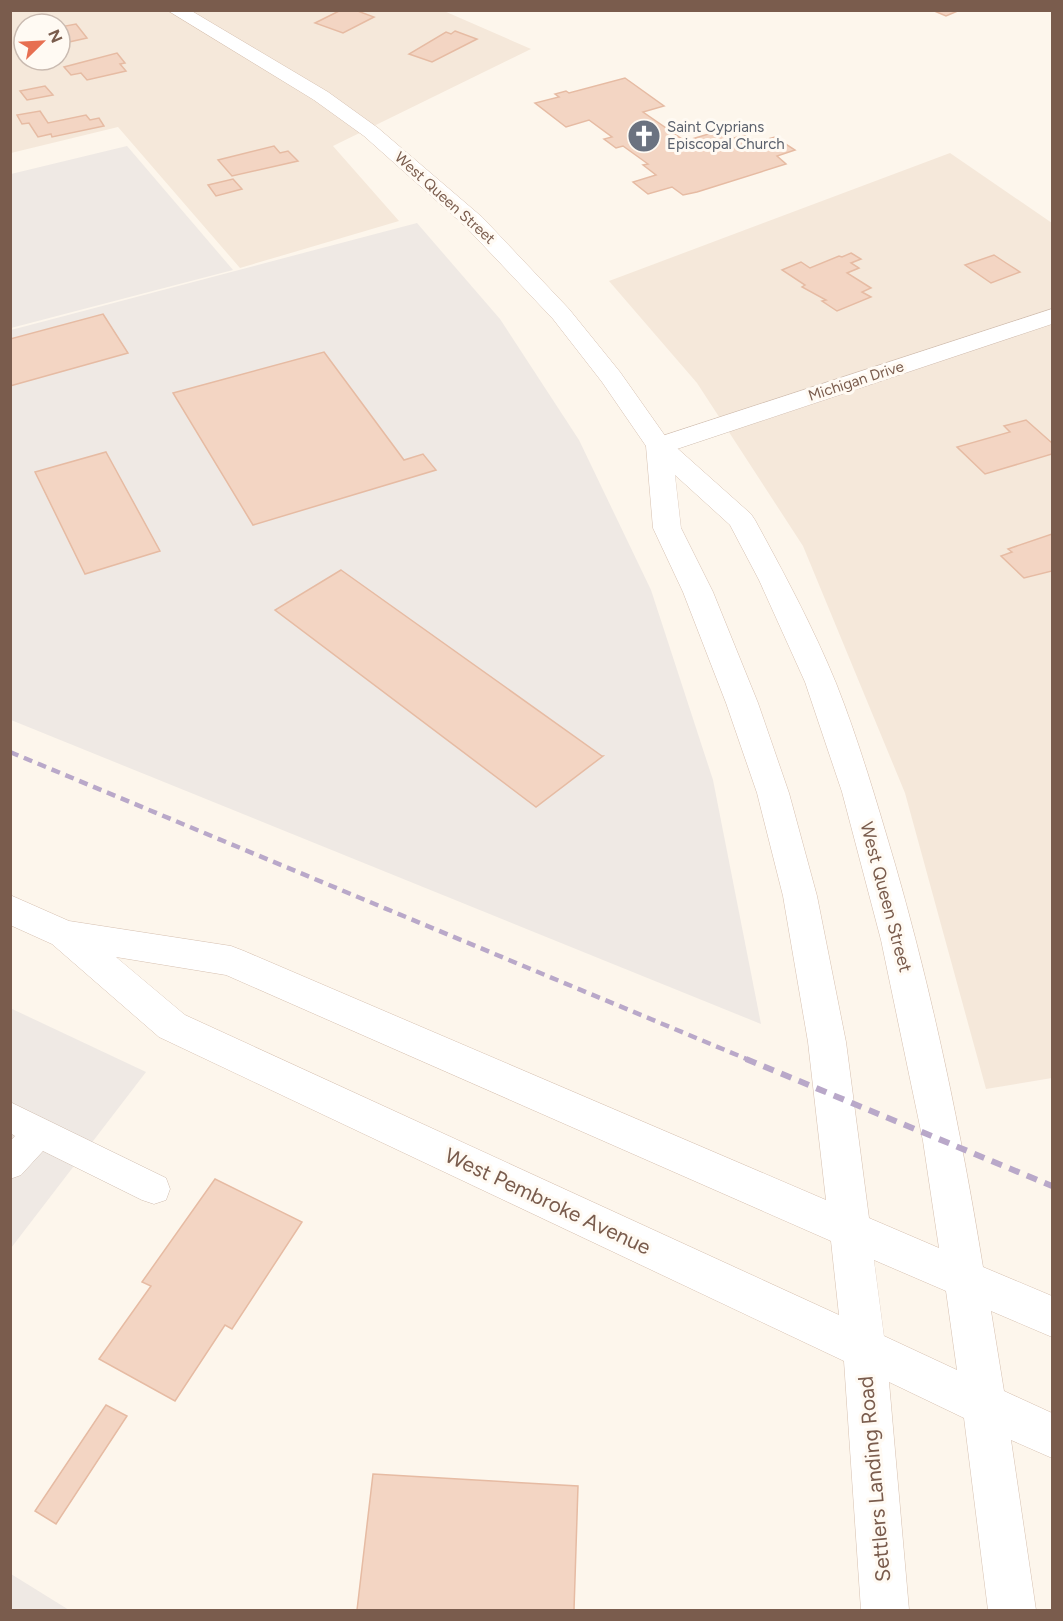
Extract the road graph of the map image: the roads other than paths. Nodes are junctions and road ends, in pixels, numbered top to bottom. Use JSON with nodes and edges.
{"nodes":[{"id":1,"x":176,"y":10,"type":"edge"},
{"id":2,"x":1053,"y":316,"type":"edge"},
{"id":3,"x":659,"y":446,"type":"junction"},
{"id":4,"x":10,"y":909,"type":"edge"},
{"id":5,"x":64,"y":934,"type":"junction"},
{"id":6,"x":10,"y":1116,"type":"edge"},
{"id":7,"x":38,"y":1133,"type":"junction"},
{"id":8,"x":10,"y":1165,"type":"edge"},
{"id":9,"x":154,"y":1189,"type":"dead end"},
{"id":10,"x":849,"y":1231,"type":"junction"},
{"id":11,"x":964,"y":1280,"type":"junction"},
{"id":12,"x":1053,"y":1317,"type":"edge"},
{"id":13,"x":864,"y":1347,"type":"junction"},
{"id":14,"x":984,"y":1403,"type":"junction"},
{"id":15,"x":1053,"y":1436,"type":"edge"},
{"id":16,"x":885,"y":1611,"type":"edge"},
{"id":17,"x":1012,"y":1611,"type":"edge"}],
"edges":[{"from":1,"to":3,"type":"main road","name":"West Queen Street"},
{"from":2,"to":3,"type":"main road","name":"Michigan Drive"},
{"from":3,"to":10,"type":"main road","name":"West Queen Street"},
{"from":3,"to":11,"type":"main road","name":"West Queen Street"},
{"from":4,"to":5,"type":"main road","name":"West Pembroke Avenue"},
{"from":5,"to":10,"type":"main road","name":"West Pembroke Avenue"},
{"from":5,"to":13,"type":"main road","name":"West Pembroke Avenue"},
{"from":6,"to":7,"type":"lane"},
{"from":7,"to":8,"type":"lane"},
{"from":7,"to":9,"type":"lane"},
{"from":10,"to":11,"type":"main road","name":"West Pembroke Avenue"},
{"from":10,"to":13,"type":"main road","name":"West Queen Street"},
{"from":11,"to":12,"type":"main road","name":"West Pembroke Avenue"},
{"from":11,"to":14,"type":"main road","name":"West Queen Street"},
{"from":13,"to":14,"type":"main road","name":"West Pembroke Avenue"},
{"from":13,"to":16,"type":"main road","name":"Settlers Landing Road"},
{"from":14,"to":15,"type":"main road","name":"West Pembroke Avenue"},
{"from":14,"to":17,"type":"main road"}]}
